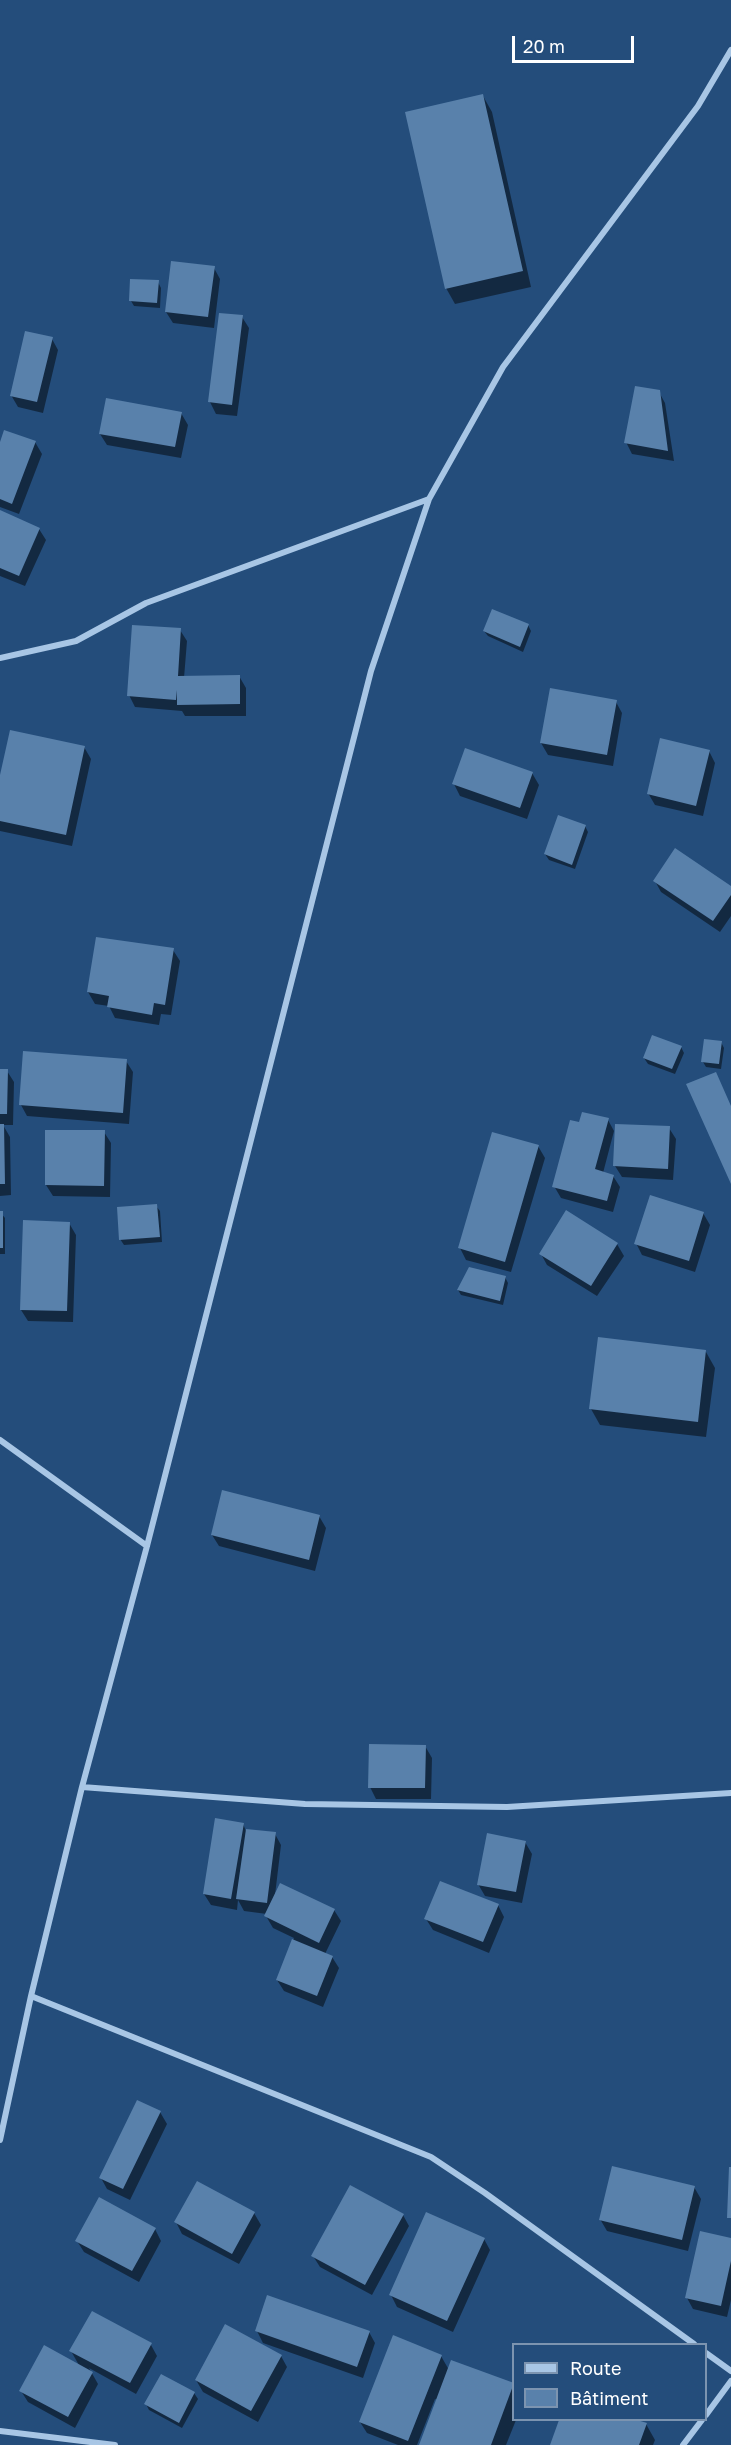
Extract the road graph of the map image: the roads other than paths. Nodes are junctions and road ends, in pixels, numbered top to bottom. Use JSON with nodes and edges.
{"nodes":[{"id":1,"x":731,"y":50,"type":"edge"},
{"id":2,"x":429,"y":499,"type":"junction"},
{"id":3,"x":0,"y":658,"type":"edge"},
{"id":4,"x":0,"y":1440,"type":"edge"},
{"id":5,"x":147,"y":1546,"type":"junction"},
{"id":6,"x":82,"y":1787,"type":"junction"},
{"id":7,"x":731,"y":1793,"type":"edge"},
{"id":8,"x":31,"y":1996,"type":"junction"},
{"id":9,"x":0,"y":2140,"type":"edge"},
{"id":10,"x":693,"y":2343,"type":"edge"},
{"id":11,"x":707,"y":2354,"type":"edge"},
{"id":12,"x":731,"y":2371,"type":"edge"},
{"id":13,"x":731,"y":2382,"type":"edge"},
{"id":14,"x":707,"y":2412,"type":"edge"},
{"id":15,"x":701,"y":2421,"type":"edge"},
{"id":16,"x":0,"y":2431,"type":"edge"},
{"id":17,"x":115,"y":2445,"type":"edge"},
{"id":18,"x":683,"y":2445,"type":"edge"}],
"edges":[{"from":1,"to":2,"type":"street"},
{"from":2,"to":3,"type":"street"},
{"from":2,"to":5,"type":"street"},
{"from":4,"to":5,"type":"street"},
{"from":5,"to":6,"type":"street"},
{"from":6,"to":7,"type":"street"},
{"from":6,"to":8,"type":"street"},
{"from":8,"to":9,"type":"street"},
{"from":8,"to":10,"type":"street"},
{"from":11,"to":12,"type":"street"},
{"from":13,"to":14,"type":"street"},
{"from":15,"to":18,"type":"street"},
{"from":16,"to":17,"type":"street"}]}
